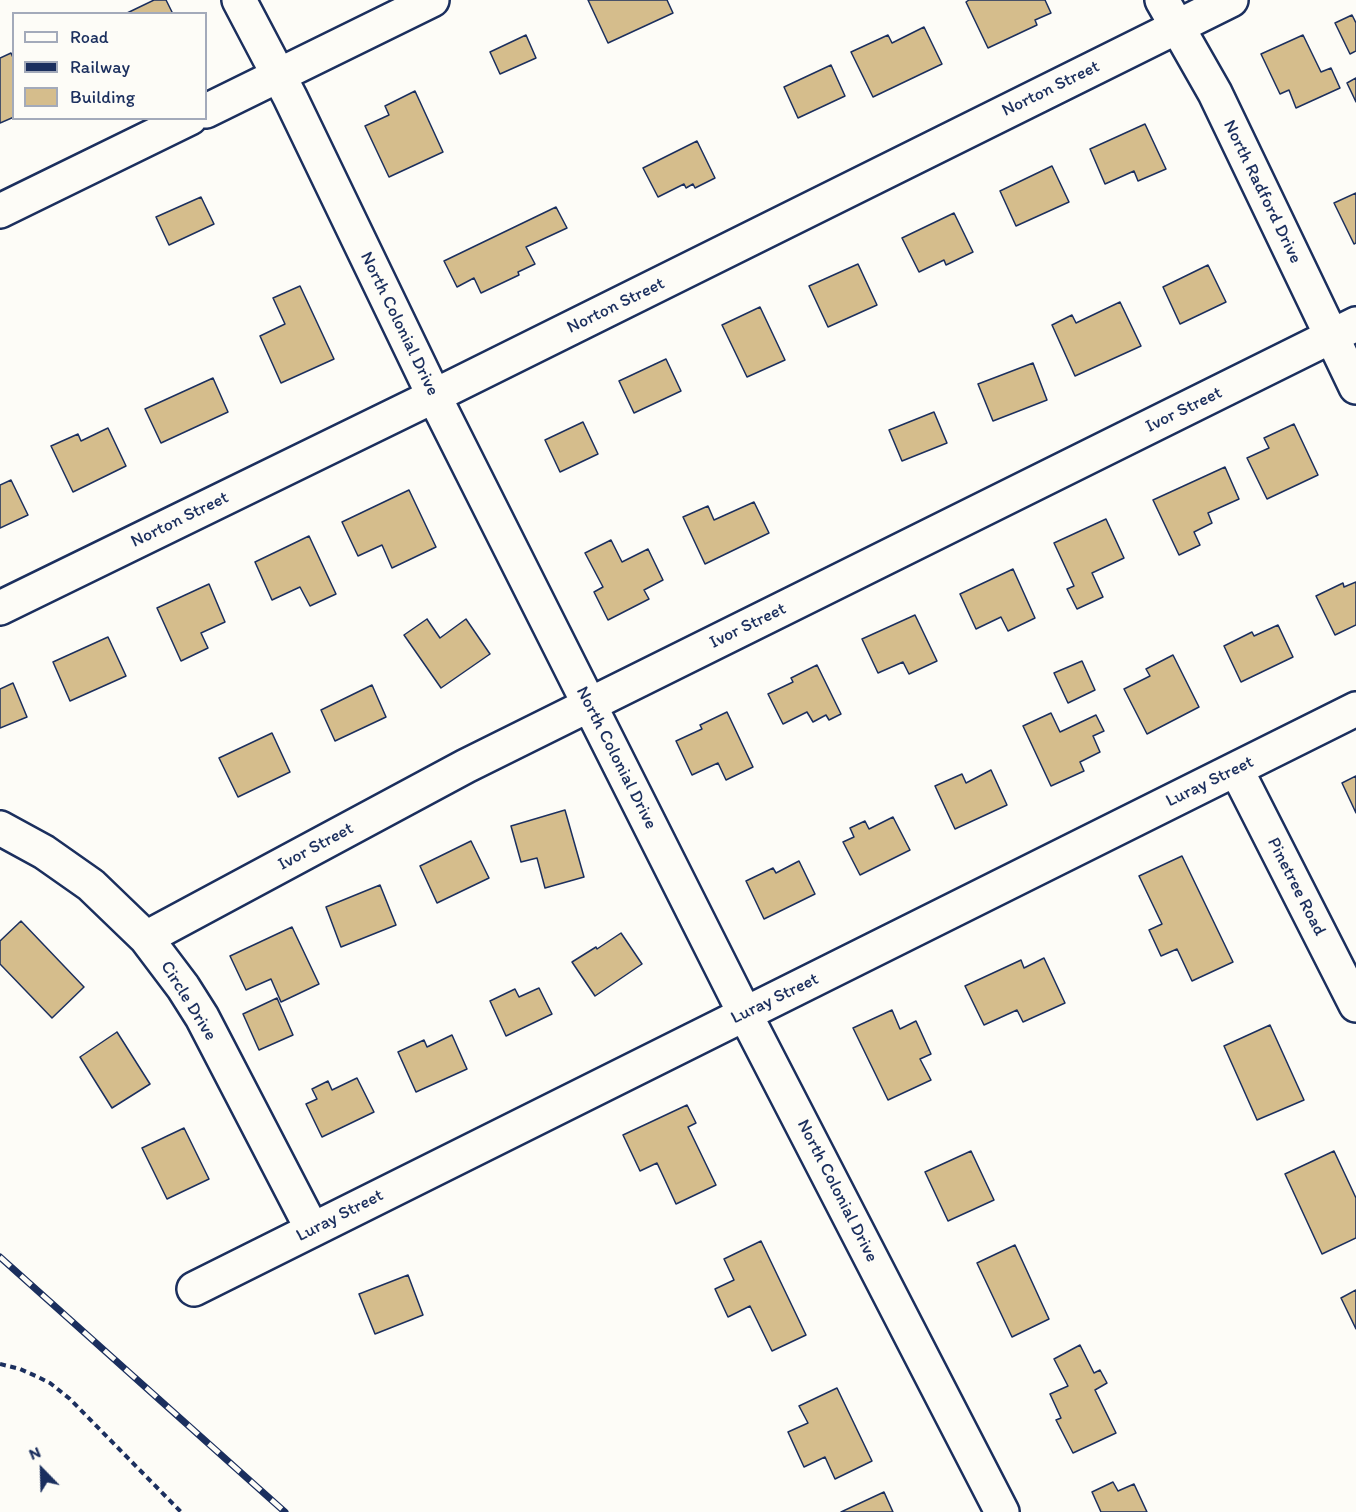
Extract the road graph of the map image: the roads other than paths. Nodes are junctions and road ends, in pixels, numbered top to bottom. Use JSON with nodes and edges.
{"nodes":[{"id":1,"x":239,"y":0,"type":"edge"},
{"id":2,"x":432,"y":0,"type":"edge"},
{"id":3,"x":1231,"y":0,"type":"edge"},
{"id":4,"x":1170,"y":13,"type":"edge"},
{"id":5,"x":278,"y":75,"type":"junction"},
{"id":6,"x":207,"y":110,"type":"edge"},
{"id":7,"x":186,"y":120,"type":"edge"},
{"id":8,"x":0,"y":211,"type":"edge"},
{"id":9,"x":1344,"y":330,"type":"edge"},
{"id":10,"x":1356,"y":387,"type":"edge"},
{"id":11,"x":434,"y":396,"type":"junction"},
{"id":12,"x":0,"y":608,"type":"edge"},
{"id":13,"x":590,"y":705,"type":"junction"},
{"id":14,"x":1356,"y":709,"type":"edge"},
{"id":15,"x":1236,"y":769,"type":"junction"},
{"id":16,"x":0,"y":828,"type":"edge"},
{"id":17,"x":146,"y":938,"type":"junction"},
{"id":18,"x":1356,"y":1005,"type":"edge"},
{"id":19,"x":745,"y":1014,"type":"junction"},
{"id":20,"x":312,"y":1229,"type":"junction"},
{"id":21,"x":194,"y":1289,"type":"dead end"},
{"id":22,"x":1002,"y":1512,"type":"edge"}],
"edges":[{"from":1,"to":5,"type":"street","name":"North Colonial Drive"},
{"from":2,"to":5,"type":"street"},
{"from":3,"to":4,"type":"street","name":"Norton Street"},
{"from":4,"to":9,"type":"street","name":"North Radford Drive"},
{"from":4,"to":11,"type":"street","name":"Norton Street"},
{"from":5,"to":6,"type":"street"},
{"from":5,"to":11,"type":"street","name":"North Colonial Drive"},
{"from":7,"to":8,"type":"street"},
{"from":9,"to":10,"type":"street","name":"North Radford Drive"},
{"from":9,"to":13,"type":"street","name":"Ivor Street"},
{"from":11,"to":12,"type":"street","name":"Norton Street"},
{"from":11,"to":13,"type":"street","name":"North Colonial Drive"},
{"from":13,"to":17,"type":"street","name":"Ivor Street"},
{"from":13,"to":19,"type":"street","name":"North Colonial Drive"},
{"from":14,"to":15,"type":"street","name":"Luray Street"},
{"from":15,"to":18,"type":"street","name":"Pinetree Road"},
{"from":15,"to":19,"type":"street","name":"Luray Street"},
{"from":16,"to":17,"type":"street","name":"Circle Drive"},
{"from":17,"to":20,"type":"street","name":"Circle Drive"},
{"from":19,"to":20,"type":"street","name":"Luray Street"},
{"from":19,"to":22,"type":"street","name":"North Colonial Drive"},
{"from":20,"to":21,"type":"street","name":"Luray Street"}]}
